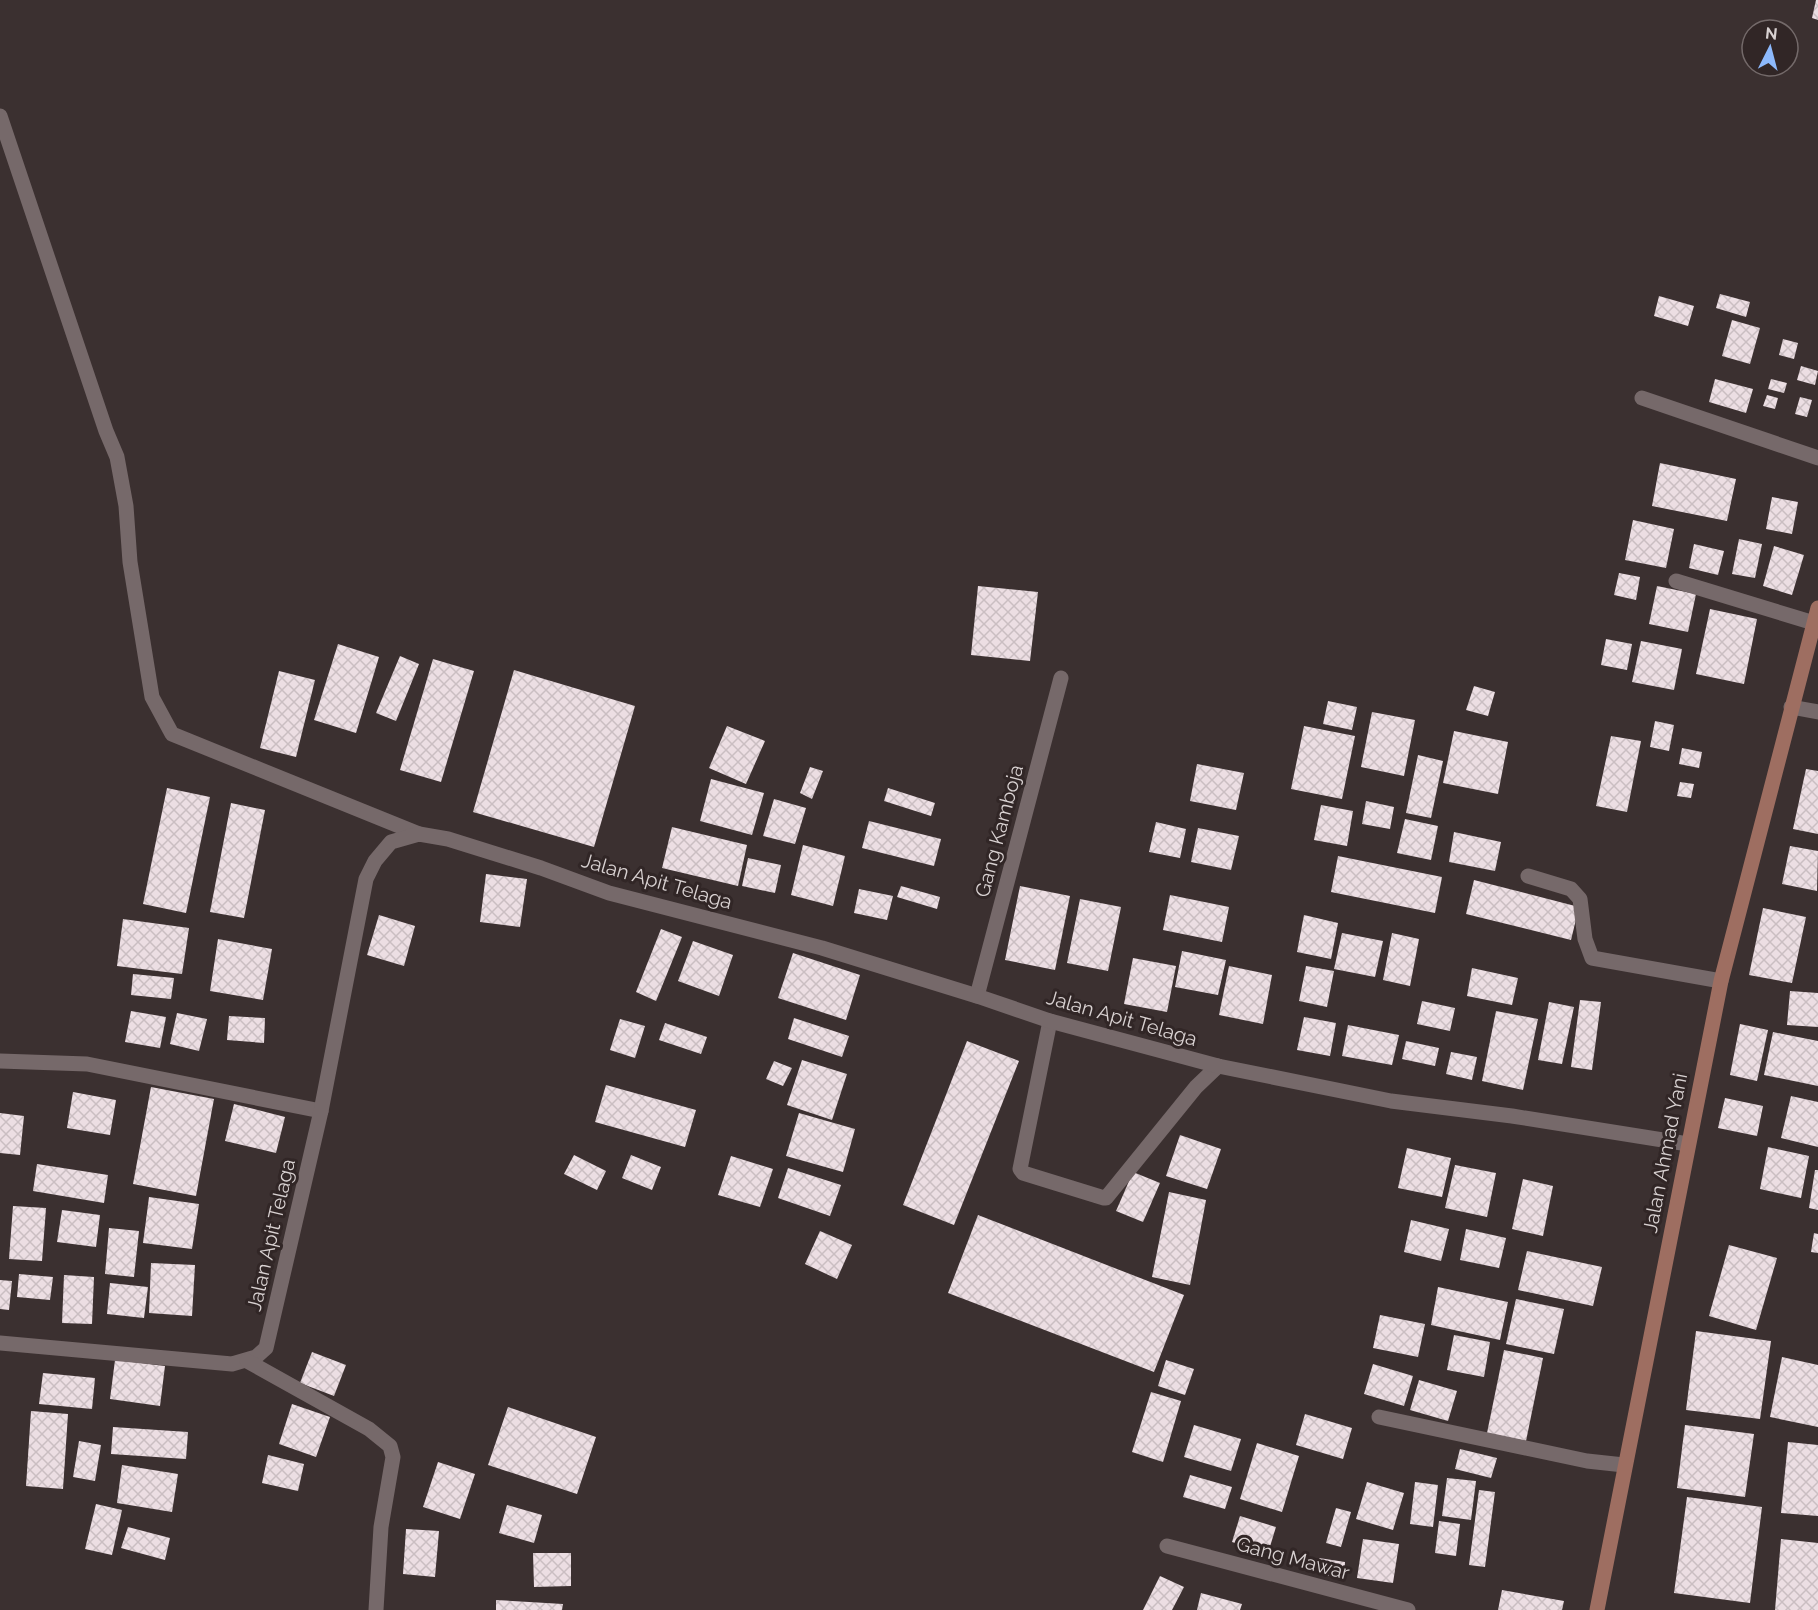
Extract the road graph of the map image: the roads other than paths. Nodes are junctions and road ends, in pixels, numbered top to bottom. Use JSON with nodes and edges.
{"nodes":[{"id":1,"x":0,"y":116,"type":"edge"},
{"id":2,"x":1642,"y":398,"type":"dead end"},
{"id":3,"x":1818,"y":458,"type":"edge"},
{"id":4,"x":1676,"y":581,"type":"dead end"},
{"id":5,"x":1818,"y":608,"type":"edge"},
{"id":6,"x":1814,"y":623,"type":"junction"},
{"id":7,"x":1061,"y":678,"type":"dead end"},
{"id":8,"x":1791,"y":707,"type":"junction"},
{"id":9,"x":1818,"y":712,"type":"edge"},
{"id":10,"x":419,"y":834,"type":"junction"},
{"id":11,"x":1528,"y":876,"type":"dead end"},
{"id":12,"x":1721,"y":981,"type":"junction"},
{"id":13,"x":977,"y":996,"type":"junction"},
{"id":14,"x":1050,"y":1021,"type":"junction"},
{"id":15,"x":0,"y":1061,"type":"edge"},
{"id":16,"x":1218,"y":1066,"type":"junction"},
{"id":17,"x":321,"y":1111,"type":"junction"},
{"id":18,"x":1688,"y":1144,"type":"junction"},
{"id":19,"x":0,"y":1343,"type":"edge"},
{"id":20,"x":248,"y":1361,"type":"junction"},
{"id":21,"x":1379,"y":1417,"type":"dead end"},
{"id":22,"x":1624,"y":1465,"type":"junction"},
{"id":23,"x":1167,"y":1546,"type":"dead end"},
{"id":24,"x":376,"y":1610,"type":"edge"},
{"id":25,"x":1408,"y":1610,"type":"edge"},
{"id":26,"x":1597,"y":1610,"type":"edge"}],
"edges":[{"from":1,"to":10,"type":"street"},
{"from":2,"to":3,"type":"street"},
{"from":4,"to":6,"type":"street"},
{"from":5,"to":6,"type":"main road","name":"Jalan Ahmad Yani"},
{"from":6,"to":8,"type":"main road","name":"Jalan Ahmad Yani"},
{"from":7,"to":13,"type":"street","name":"Gang Kamboja"},
{"from":8,"to":9,"type":"street"},
{"from":8,"to":12,"type":"main road","name":"Jalan Ahmad Yani"},
{"from":10,"to":13,"type":"street","name":"Jalan Apit Telaga"},
{"from":10,"to":17,"type":"street","name":"Jalan Apit Telaga"},
{"from":11,"to":12,"type":"street"},
{"from":12,"to":18,"type":"main road","name":"Jalan Ahmad Yani"},
{"from":13,"to":14,"type":"street","name":"Jalan Apit Telaga"},
{"from":14,"to":16,"type":"street","name":"Jalan Apit Telaga"},
{"from":14,"to":16,"type":"street"},
{"from":15,"to":17,"type":"street"},
{"from":16,"to":18,"type":"street","name":"Jalan Apit Telaga"},
{"from":17,"to":20,"type":"street","name":"Jalan Apit Telaga"},
{"from":18,"to":22,"type":"main road","name":"Jalan Ahmad Yani"},
{"from":19,"to":20,"type":"street"},
{"from":20,"to":24,"type":"street"},
{"from":21,"to":22,"type":"street"},
{"from":22,"to":26,"type":"main road","name":"Jalan Ahmad Yani"},
{"from":23,"to":25,"type":"street","name":"Gang Mawar"}]}
